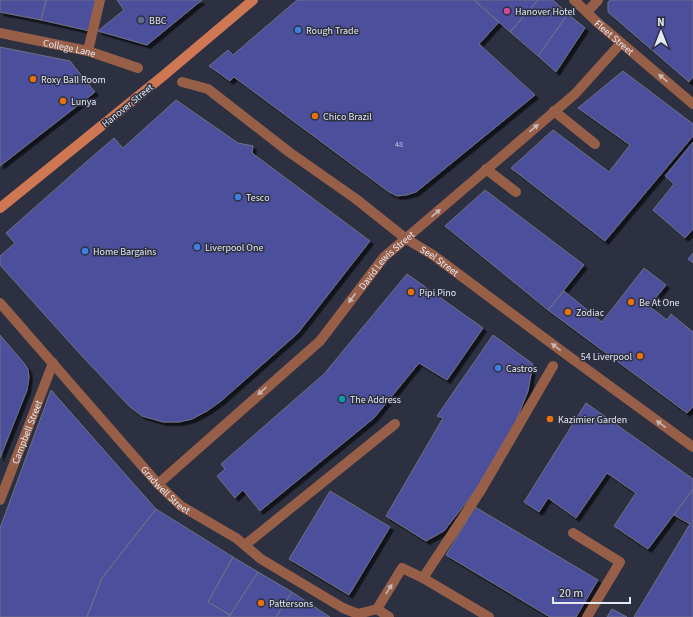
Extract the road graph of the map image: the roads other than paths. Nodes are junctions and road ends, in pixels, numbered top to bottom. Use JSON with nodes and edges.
{"nodes":[{"id":1,"x":100,"y":0,"type":"edge"},
{"id":2,"x":253,"y":0,"type":"edge"},
{"id":3,"x":574,"y":0,"type":"edge"},
{"id":4,"x":598,"y":0,"type":"edge"},
{"id":5,"x":587,"y":12,"type":"junction"},
{"id":6,"x":0,"y":33,"type":"edge"},
{"id":7,"x":621,"y":42,"type":"junction"},
{"id":8,"x":88,"y":52,"type":"junction"},
{"id":9,"x":138,"y":68,"type":"dead end"},
{"id":10,"x":182,"y":82,"type":"dead end"},
{"id":11,"x":693,"y":104,"type":"edge"},
{"id":12,"x":554,"y":111,"type":"junction"},
{"id":13,"x":595,"y":144,"type":"dead end"},
{"id":14,"x":486,"y":169,"type":"junction"},
{"id":15,"x":516,"y":192,"type":"dead end"},
{"id":16,"x":0,"y":208,"type":"edge"},
{"id":17,"x":405,"y":238,"type":"junction"},
{"id":18,"x":0,"y":303,"type":"edge"},
{"id":19,"x":53,"y":363,"type":"junction"},
{"id":20,"x":553,"y":366,"type":"dead end"},
{"id":21,"x":395,"y":424,"type":"dead end"},
{"id":22,"x":693,"y":447,"type":"edge"},
{"id":23,"x":158,"y":484,"type":"junction"},
{"id":24,"x":0,"y":500,"type":"edge"},
{"id":25,"x":573,"y":533,"type":"dead end"},
{"id":26,"x":245,"y":545,"type":"junction"},
{"id":27,"x":423,"y":578,"type":"junction"},
{"id":28,"x":376,"y":609,"type":"junction"},
{"id":29,"x":389,"y":617,"type":"edge"},
{"id":30,"x":489,"y":617,"type":"edge"},
{"id":31,"x":587,"y":617,"type":"edge"}],
"edges":[{"from":1,"to":8,"type":"street"},
{"from":2,"to":16,"type":"main road","name":"Hanover Street"},
{"from":3,"to":5,"type":"street","name":"Fleet Street"},
{"from":4,"to":5,"type":"street"},
{"from":5,"to":7,"type":"street","name":"Fleet Street"},
{"from":6,"to":8,"type":"street","name":"College Lane"},
{"from":11,"to":7,"type":"street","name":"Fleet Street","one_way":true},
{"from":7,"to":12,"type":"street","name":"David Lewis Street"},
{"from":8,"to":9,"type":"street","name":"College Lane"},
{"from":10,"to":17,"type":"street","name":"Seel Street"},
{"from":12,"to":13,"type":"street"},
{"from":14,"to":12,"type":"street","name":"David Lewis Street","one_way":true},
{"from":14,"to":15,"type":"street"},
{"from":17,"to":14,"type":"street","name":"David Lewis Street","one_way":true},
{"from":22,"to":17,"type":"street","name":"Seel Street","one_way":true},
{"from":17,"to":23,"type":"street","name":"David Lewis Street","one_way":true},
{"from":18,"to":19,"type":"street","name":"Gradwell Street"},
{"from":19,"to":23,"type":"street","name":"Gradwell Street"},
{"from":19,"to":24,"type":"street","name":"Campbell Street"},
{"from":20,"to":27,"type":"street"},
{"from":21,"to":26,"type":"street"},
{"from":23,"to":26,"type":"street","name":"Gradwell Street"},
{"from":25,"to":31,"type":"street"},
{"from":26,"to":28,"type":"street","name":"Gradwell Street"},
{"from":28,"to":27,"type":"street","one_way":true},
{"from":27,"to":30,"type":"street"},
{"from":28,"to":29,"type":"street"}]}
